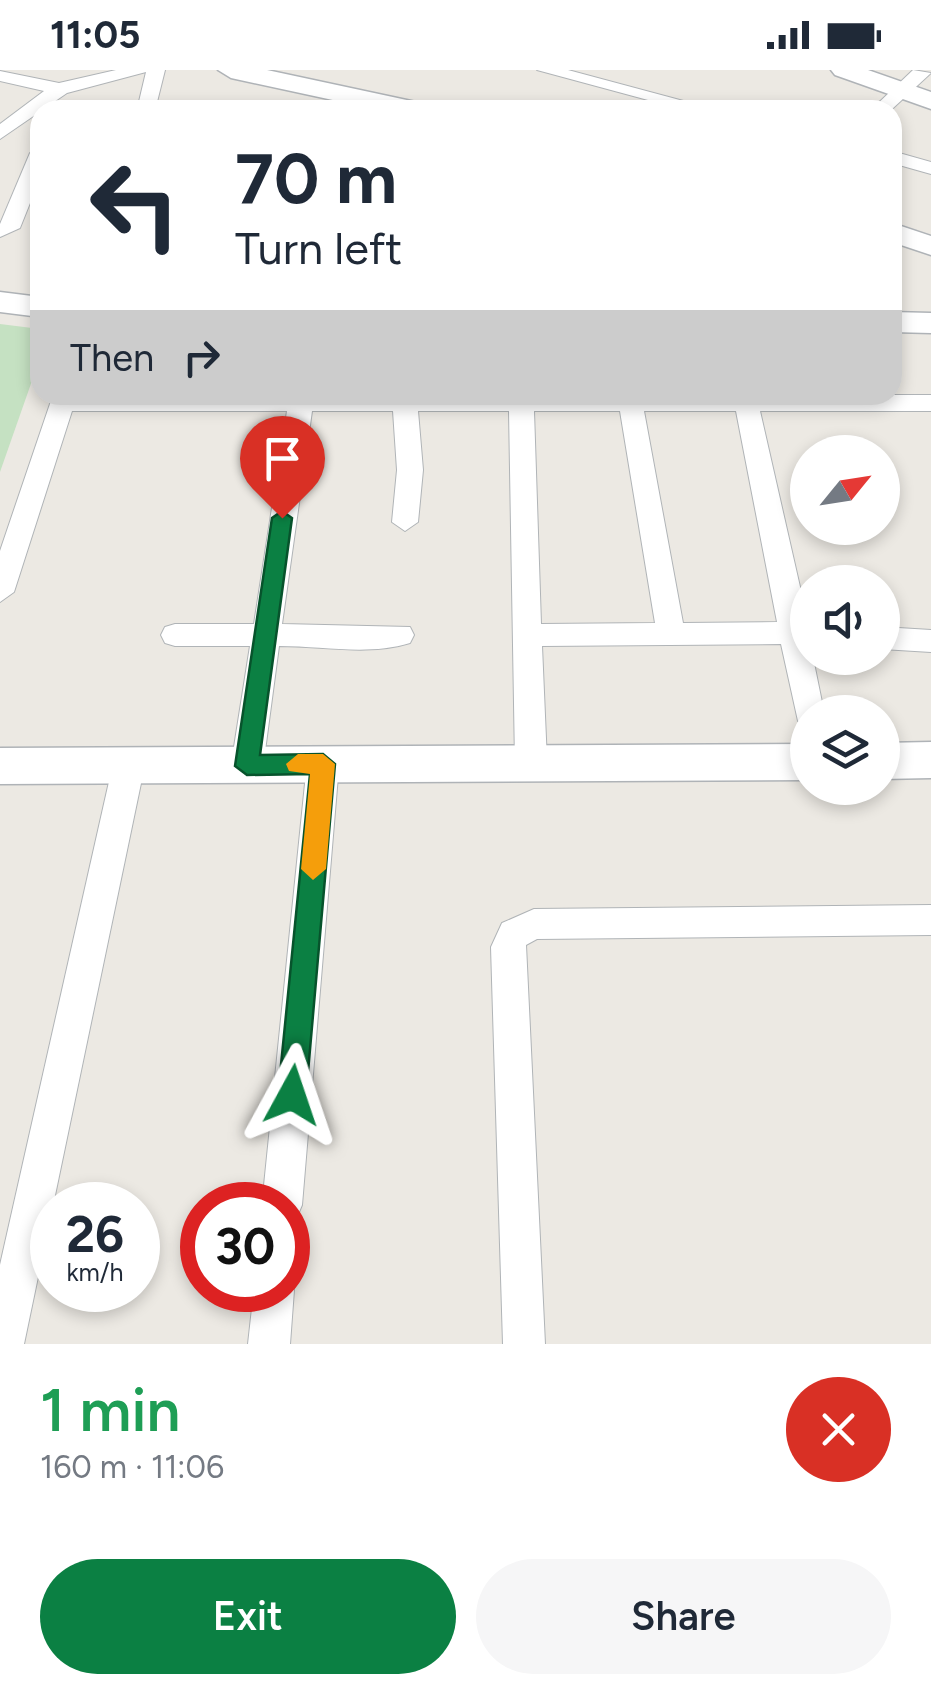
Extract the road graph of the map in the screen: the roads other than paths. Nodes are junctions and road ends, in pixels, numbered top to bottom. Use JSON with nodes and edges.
{"nodes":[{"id":1,"x":138,"y":70,"type":"edge"},
{"id":2,"x":156,"y":70,"type":"edge"},
{"id":3,"x":232,"y":70,"type":"edge"},
{"id":4,"x":546,"y":70,"type":"edge"},
{"id":5,"x":844,"y":70,"type":"edge"},
{"id":6,"x":924,"y":70,"type":"edge"},
{"id":7,"x":0,"y":76,"type":"edge"},
{"id":8,"x":59,"y":89,"type":"junction"},
{"id":9,"x":44,"y":100,"type":"edge"},
{"id":10,"x":56,"y":100,"type":"edge"},
{"id":11,"x":148,"y":100,"type":"edge"},
{"id":12,"x":370,"y":100,"type":"edge"},
{"id":13,"x":668,"y":100,"type":"edge"},
{"id":14,"x":888,"y":100,"type":"edge"},
{"id":15,"x":890,"y":100,"type":"edge"},
{"id":16,"x":902,"y":101,"type":"edge"},
{"id":17,"x":931,"y":101,"type":"edge"},
{"id":18,"x":30,"y":111,"type":"edge"},
{"id":19,"x":0,"y":133,"type":"edge"},
{"id":20,"x":902,"y":160,"type":"edge"},
{"id":21,"x":931,"y":168,"type":"edge"},
{"id":22,"x":30,"y":178,"type":"edge"},
{"id":23,"x":0,"y":232,"type":"edge"},
{"id":24,"x":902,"y":236,"type":"edge"},
{"id":25,"x":931,"y":246,"type":"edge"},
{"id":26,"x":0,"y":302,"type":"edge"},
{"id":27,"x":30,"y":306,"type":"edge"},
{"id":28,"x":902,"y":322,"type":"edge"},
{"id":29,"x":931,"y":323,"type":"edge"},
{"id":30,"x":902,"y":402,"type":"edge"},
{"id":31,"x":931,"y":403,"type":"edge"},
{"id":32,"x":62,"y":405,"type":"edge"},
{"id":33,"x":301,"y":405,"type":"edge"},
{"id":34,"x":404,"y":405,"type":"edge"},
{"id":35,"x":521,"y":405,"type":"edge"},
{"id":36,"x":631,"y":405,"type":"edge"},
{"id":37,"x":748,"y":405,"type":"edge"},
{"id":38,"x":405,"y":522,"type":"dead end"},
{"id":39,"x":7,"y":550,"type":"edge"},
{"id":40,"x":790,"y":589,"type":"edge"},
{"id":41,"x":0,"y":592,"type":"edge"},
{"id":42,"x":790,"y":633,"type":"edge"},
{"id":43,"x":263,"y":634,"type":"junction"},
{"id":44,"x":175,"y":635,"type":"dead end"},
{"id":45,"x":528,"y":635,"type":"junction"},
{"id":46,"x":400,"y":636,"type":"dead end"},
{"id":47,"x":672,"y":636,"type":"junction"},
{"id":48,"x":900,"y":639,"type":"edge"},
{"id":49,"x":931,"y":641,"type":"edge"},
{"id":50,"x":931,"y":760,"type":"edge"},
{"id":51,"x":900,"y":761,"type":"edge"},
{"id":52,"x":531,"y":762,"type":"junction"},
{"id":53,"x":790,"y":762,"type":"edge"},
{"id":54,"x":129,"y":764,"type":"junction"},
{"id":55,"x":323,"y":764,"type":"junction"},
{"id":56,"x":0,"y":766,"type":"edge"},
{"id":57,"x":247,"y":766,"type":"junction"},
{"id":58,"x":931,"y":920,"type":"edge"},
{"id":59,"x":284,"y":1182,"type":"edge"},
{"id":60,"x":272,"y":1312,"type":"edge"},
{"id":61,"x":2,"y":1344,"type":"edge"},
{"id":62,"x":269,"y":1344,"type":"edge"},
{"id":63,"x":524,"y":1344,"type":"edge"}],
"edges":[{"from":1,"to":8,"type":"street"},
{"from":2,"to":11,"type":"street"},
{"from":3,"to":12,"type":"street"},
{"from":4,"to":13,"type":"street"},
{"from":5,"to":14,"type":"street"},
{"from":6,"to":15,"type":"street"},
{"from":7,"to":8,"type":"street"},
{"from":8,"to":9,"type":"street"},
{"from":8,"to":10,"type":"street"},
{"from":16,"to":17,"type":"street"},
{"from":18,"to":19,"type":"street"},
{"from":20,"to":21,"type":"street"},
{"from":22,"to":23,"type":"street"},
{"from":24,"to":25,"type":"street"},
{"from":26,"to":27,"type":"street"},
{"from":28,"to":29,"type":"street"},
{"from":30,"to":31,"type":"street"},
{"from":32,"to":39,"type":"street"},
{"from":33,"to":43,"type":"street"},
{"from":34,"to":38,"type":"street"},
{"from":35,"to":45,"type":"street"},
{"from":36,"to":47,"type":"street"},
{"from":37,"to":40,"type":"street"},
{"from":39,"to":41,"type":"street"},
{"from":42,"to":47,"type":"street"},
{"from":43,"to":44,"type":"street"},
{"from":43,"to":46,"type":"street"},
{"from":43,"to":57,"type":"street"},
{"from":45,"to":47,"type":"street"},
{"from":45,"to":52,"type":"street"},
{"from":48,"to":49,"type":"street"},
{"from":50,"to":51,"type":"street"},
{"from":52,"to":53,"type":"street"},
{"from":52,"to":55,"type":"street"},
{"from":54,"to":56,"type":"street"},
{"from":54,"to":57,"type":"street"},
{"from":54,"to":61,"type":"street"},
{"from":55,"to":57,"type":"street"},
{"from":55,"to":59,"type":"street"},
{"from":58,"to":63,"type":"street"},
{"from":60,"to":62,"type":"street"}]}
